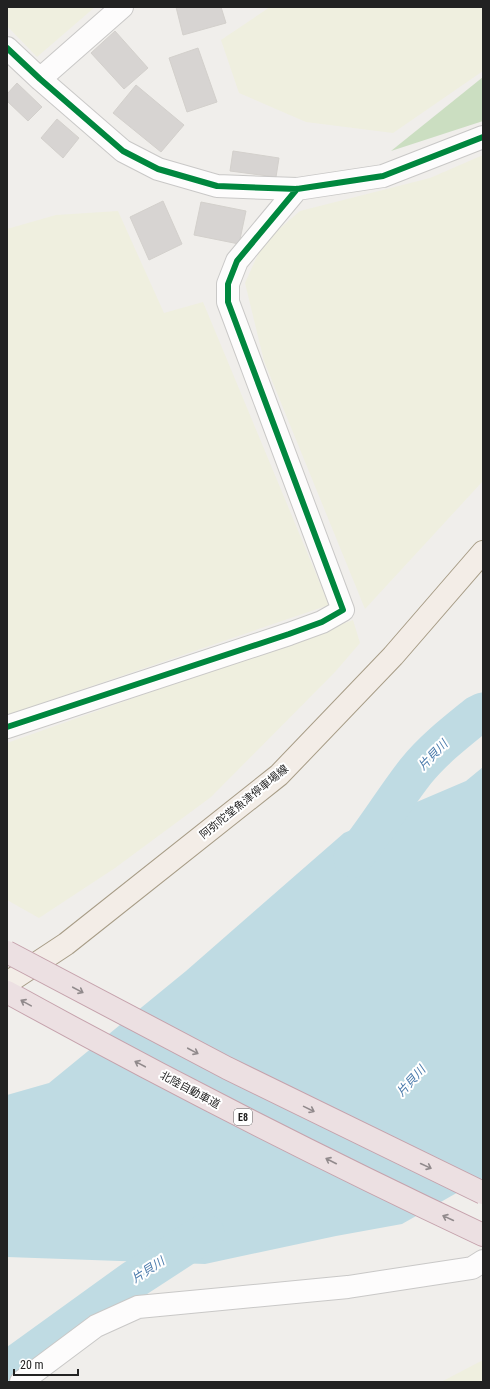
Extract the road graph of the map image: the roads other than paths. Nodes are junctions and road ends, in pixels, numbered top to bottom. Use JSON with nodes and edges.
{"nodes":[{"id":1,"x":122,"y":7,"type":"edge"},
{"id":2,"x":7,"y":48,"type":"edge"},
{"id":3,"x":40,"y":79,"type":"junction"},
{"id":4,"x":483,"y":137,"type":"edge"},
{"id":5,"x":297,"y":189,"type":"junction"},
{"id":6,"x":483,"y":552,"type":"edge"},
{"id":7,"x":7,"y":727,"type":"edge"},
{"id":8,"x":7,"y":952,"type":"edge"},
{"id":9,"x":7,"y":983,"type":"edge"},
{"id":10,"x":7,"y":992,"type":"edge"},
{"id":11,"x":483,"y":1193,"type":"edge"},
{"id":12,"x":483,"y":1234,"type":"edge"},
{"id":13,"x":483,"y":1261,"type":"edge"},
{"id":14,"x":21,"y":1382,"type":"edge"}],
"edges":[{"from":1,"to":3,"type":"street"},
{"from":2,"to":3,"type":"street"},
{"from":3,"to":5,"type":"street"},
{"from":4,"to":5,"type":"street"},
{"from":5,"to":7,"type":"street"},
{"from":6,"to":9,"type":"main road","name":"阿弥陀堂魚津停車場線"},
{"from":8,"to":11,"type":"highway","one_way":true,"bridge":true},
{"from":12,"to":10,"type":"highway","name":"北陸自動車道","number":"E8","one_way":true},
{"from":13,"to":14,"type":"street"}]}
